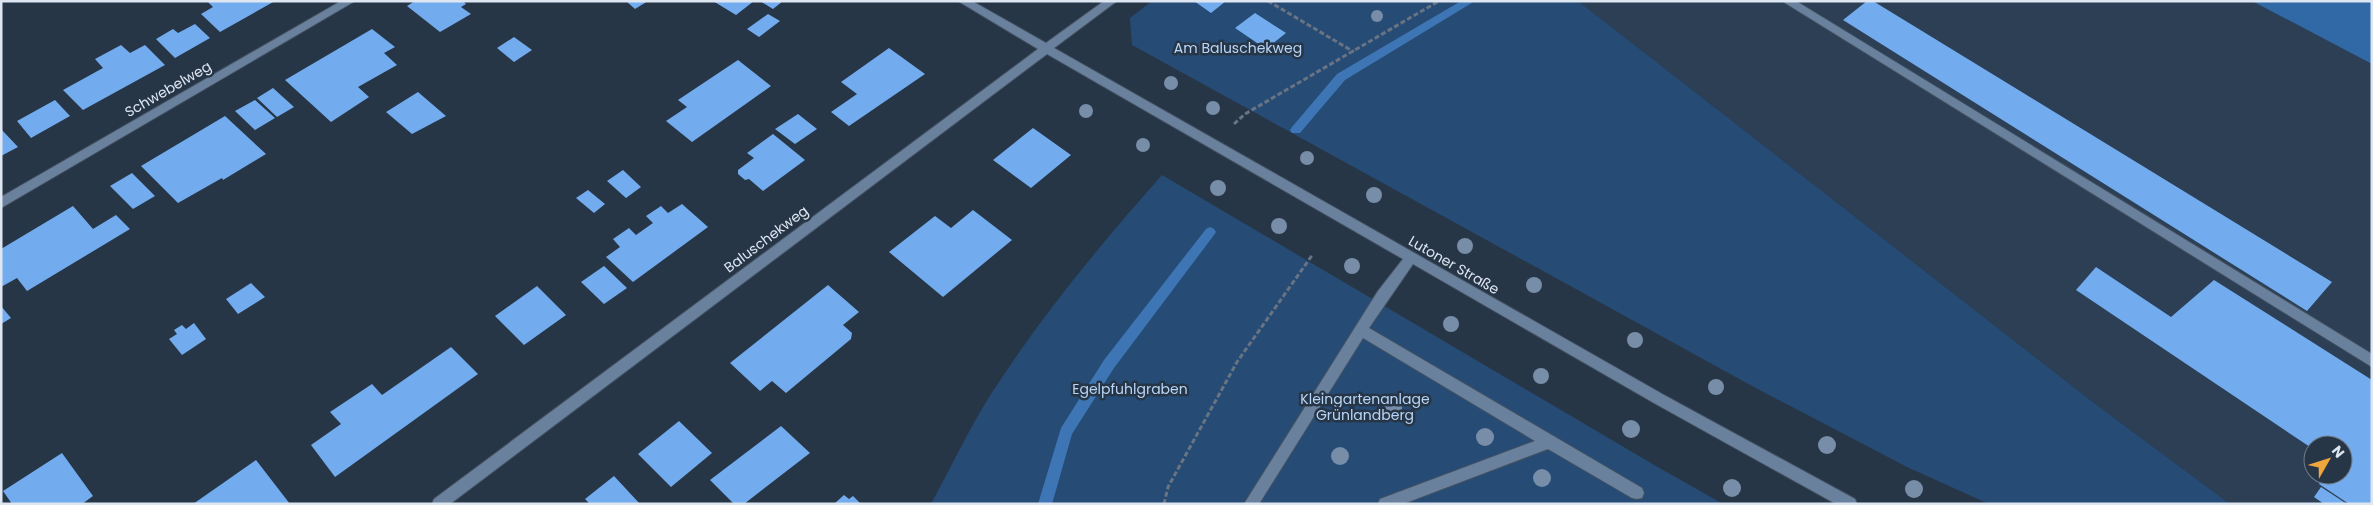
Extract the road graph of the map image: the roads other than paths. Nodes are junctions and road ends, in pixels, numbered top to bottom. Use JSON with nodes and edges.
{"nodes":[{"id":1,"x":350,"y":1,"type":"edge"},
{"id":2,"x":963,"y":1,"type":"edge"},
{"id":3,"x":1112,"y":1,"type":"edge"},
{"id":4,"x":1787,"y":1,"type":"edge"},
{"id":5,"x":1046,"y":48,"type":"junction"},
{"id":6,"x":1,"y":203,"type":"edge"},
{"id":7,"x":1410,"y":258,"type":"junction"},
{"id":8,"x":1362,"y":331,"type":"junction"},
{"id":9,"x":2372,"y":361,"type":"edge"},
{"id":10,"x":1549,"y":442,"type":"junction"},
{"id":11,"x":1637,"y":493,"type":"dead end"},
{"id":12,"x":439,"y":504,"type":"edge"},
{"id":13,"x":1251,"y":504,"type":"edge"},
{"id":14,"x":1385,"y":504,"type":"edge"},
{"id":15,"x":1850,"y":504,"type":"edge"}],
"edges":[{"from":1,"to":6,"type":"street","name":"Schwebelweg"},
{"from":2,"to":5,"type":"street","name":"Lutoner Straße"},
{"from":3,"to":5,"type":"street","name":"Baluschekweg"},
{"from":4,"to":9,"type":"street"},
{"from":5,"to":7,"type":"street","name":"Lutoner Straße"},
{"from":5,"to":12,"type":"street","name":"Baluschekweg"},
{"from":7,"to":8,"type":"street"},
{"from":7,"to":15,"type":"street","name":"Lutoner Straße"},
{"from":8,"to":10,"type":"street"},
{"from":8,"to":13,"type":"street"},
{"from":10,"to":11,"type":"street"},
{"from":10,"to":14,"type":"street"}]}
